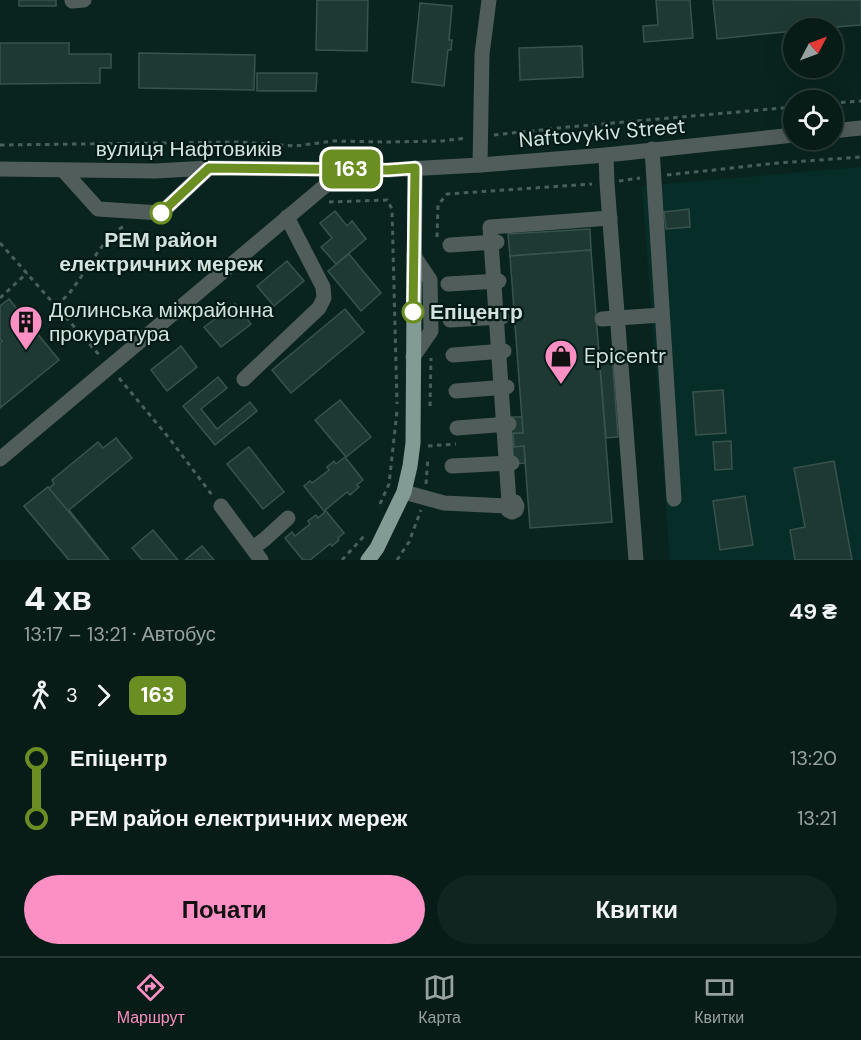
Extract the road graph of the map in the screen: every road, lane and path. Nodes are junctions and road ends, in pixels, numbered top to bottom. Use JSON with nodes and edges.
{"nodes":[{"id":1,"x":489,"y":0,"type":"edge"},
{"id":2,"x":861,"y":101,"type":"edge"},
{"id":3,"x":843,"y":103,"type":"edge"},
{"id":4,"x":783,"y":108,"type":"edge"},
{"id":5,"x":861,"y":128,"type":"edge"},
{"id":6,"x":843,"y":129,"type":"edge"},
{"id":7,"x":481,"y":136,"type":"junction"},
{"id":8,"x":783,"y":136,"type":"edge"},
{"id":9,"x":0,"y":145,"type":"edge"},
{"id":10,"x":652,"y":149,"type":"junction"},
{"id":11,"x":606,"y":155,"type":"junction"},
{"id":12,"x":861,"y":157,"type":"edge"},
{"id":13,"x":480,"y":165,"type":"junction"},
{"id":14,"x":209,"y":168,"type":"junction"},
{"id":15,"x":415,"y":168,"type":"junction"},
{"id":16,"x":0,"y":169,"type":"edge"},
{"id":17,"x":345,"y":169,"type":"junction"},
{"id":18,"x":63,"y":170,"type":"junction"},
{"id":19,"x":654,"y":177,"type":"junction"},
{"id":20,"x":607,"y":183,"type":"junction"},
{"id":21,"x":387,"y":200,"type":"dead end"},
{"id":22,"x":288,"y":217,"type":"junction"},
{"id":23,"x":610,"y":221,"type":"junction"},
{"id":24,"x":129,"y":224,"type":"dead end"},
{"id":25,"x":495,"y":235,"type":"junction"},
{"id":26,"x":444,"y":245,"type":"joint"},
{"id":27,"x":27,"y":273,"type":"dead end"},
{"id":28,"x":496,"y":281,"type":"junction"},
{"id":29,"x":448,"y":284,"type":"dead end"},
{"id":30,"x":0,"y":298,"type":"edge"},
{"id":31,"x":56,"y":305,"type":"dead end"},
{"id":32,"x":662,"y":315,"type":"junction"},
{"id":33,"x":499,"y":317,"type":"junction"},
{"id":34,"x":610,"y":318,"type":"junction"},
{"id":35,"x":450,"y":320,"type":"dead end"},
{"id":36,"x":432,"y":348,"type":"dead end"},
{"id":37,"x":501,"y":352,"type":"junction"},
{"id":38,"x":453,"y":356,"type":"dead end"},
{"id":39,"x":244,"y":379,"type":"dead end"},
{"id":40,"x":504,"y":387,"type":"junction"},
{"id":41,"x":456,"y":391,"type":"dead end"},
{"id":42,"x":430,"y":407,"type":"dead end"},
{"id":43,"x":506,"y":424,"type":"junction"},
{"id":44,"x":457,"y":428,"type":"dead end"},
{"id":45,"x":429,"y":437,"type":"dead end"},
{"id":46,"x":428,"y":446,"type":"dead end"},
{"id":47,"x":428,"y":456,"type":"dead end"},
{"id":48,"x":0,"y":459,"type":"edge"},
{"id":49,"x":509,"y":463,"type":"junction"},
{"id":50,"x":452,"y":466,"type":"dead end"},
{"id":51,"x":404,"y":492,"type":"junction"},
{"id":52,"x":425,"y":499,"type":"junction"},
{"id":53,"x":674,"y":499,"type":"dead end"},
{"id":54,"x":380,"y":504,"type":"dead end"},
{"id":55,"x":221,"y":506,"type":"dead end"},
{"id":56,"x":288,"y":518,"type":"dead end"},
{"id":57,"x":366,"y":534,"type":"dead end"},
{"id":58,"x":257,"y":554,"type":"edge"},
{"id":59,"x":342,"y":560,"type":"edge"},
{"id":60,"x":368,"y":560,"type":"edge"},
{"id":61,"x":397,"y":560,"type":"edge"},
{"id":62,"x":636,"y":560,"type":"edge"}],
"edges":[{"from":1,"to":7,"type":"street"},
{"from":2,"to":3,"type":"path"},
{"from":4,"to":7,"type":"path"},
{"from":5,"to":6,"type":"street"},
{"from":7,"to":9,"type":"path"},
{"from":7,"to":13,"type":"street"},
{"from":8,"to":10,"type":"street","name":"Naftovykiv Street"},
{"from":10,"to":11,"type":"street","name":"Naftovykiv Street"},
{"from":10,"to":19,"type":"street"},
{"from":11,"to":13,"type":"street","name":"Naftovykiv Street"},
{"from":11,"to":20,"type":"street"},
{"from":12,"to":19,"type":"path"},
{"from":13,"to":15,"type":"street","name":"Naftovykiv Street"},
{"from":14,"to":17,"type":"street","name":"вулиця Нафтовиків"},
{"from":14,"to":18,"type":"street","name":"вулиця Нафтовиків"},
{"from":14,"to":18,"type":"street"},
{"from":15,"to":17,"type":"street","name":"вулиця Нафтовиків"},
{"from":15,"to":51,"type":"main road"},
{"from":16,"to":18,"type":"street","name":"вулиця Нафтовиків"},
{"from":17,"to":22,"type":"street"},
{"from":19,"to":20,"type":"path"},
{"from":19,"to":32,"type":"street"},
{"from":20,"to":23,"type":"street"},
{"from":20,"to":26,"type":"path"},
{"from":21,"to":54,"type":"path"},
{"from":22,"to":39,"type":"street"},
{"from":22,"to":48,"type":"street"},
{"from":23,"to":25,"type":"street"},
{"from":23,"to":34,"type":"street"},
{"from":24,"to":31,"type":"path"},
{"from":25,"to":26,"type":"street"},
{"from":25,"to":28,"type":"street"},
{"from":27,"to":30,"type":"path"},
{"from":28,"to":29,"type":"street"},
{"from":28,"to":33,"type":"street"},
{"from":32,"to":34,"type":"street"},
{"from":32,"to":53,"type":"street"},
{"from":33,"to":35,"type":"street"},
{"from":33,"to":37,"type":"street"},
{"from":34,"to":62,"type":"street"},
{"from":36,"to":42,"type":"path"},
{"from":37,"to":38,"type":"street"},
{"from":37,"to":40,"type":"street"},
{"from":40,"to":41,"type":"street"},
{"from":40,"to":43,"type":"street"},
{"from":43,"to":44,"type":"street"},
{"from":43,"to":49,"type":"street"},
{"from":45,"to":46,"type":"path"},
{"from":47,"to":52,"type":"path"},
{"from":49,"to":50,"type":"street"},
{"from":49,"to":52,"type":"street"},
{"from":51,"to":52,"type":"street"},
{"from":51,"to":60,"type":"main road"},
{"from":52,"to":61,"type":"path"},
{"from":55,"to":58,"type":"street"},
{"from":56,"to":58,"type":"street"},
{"from":57,"to":59,"type":"path"}]}
